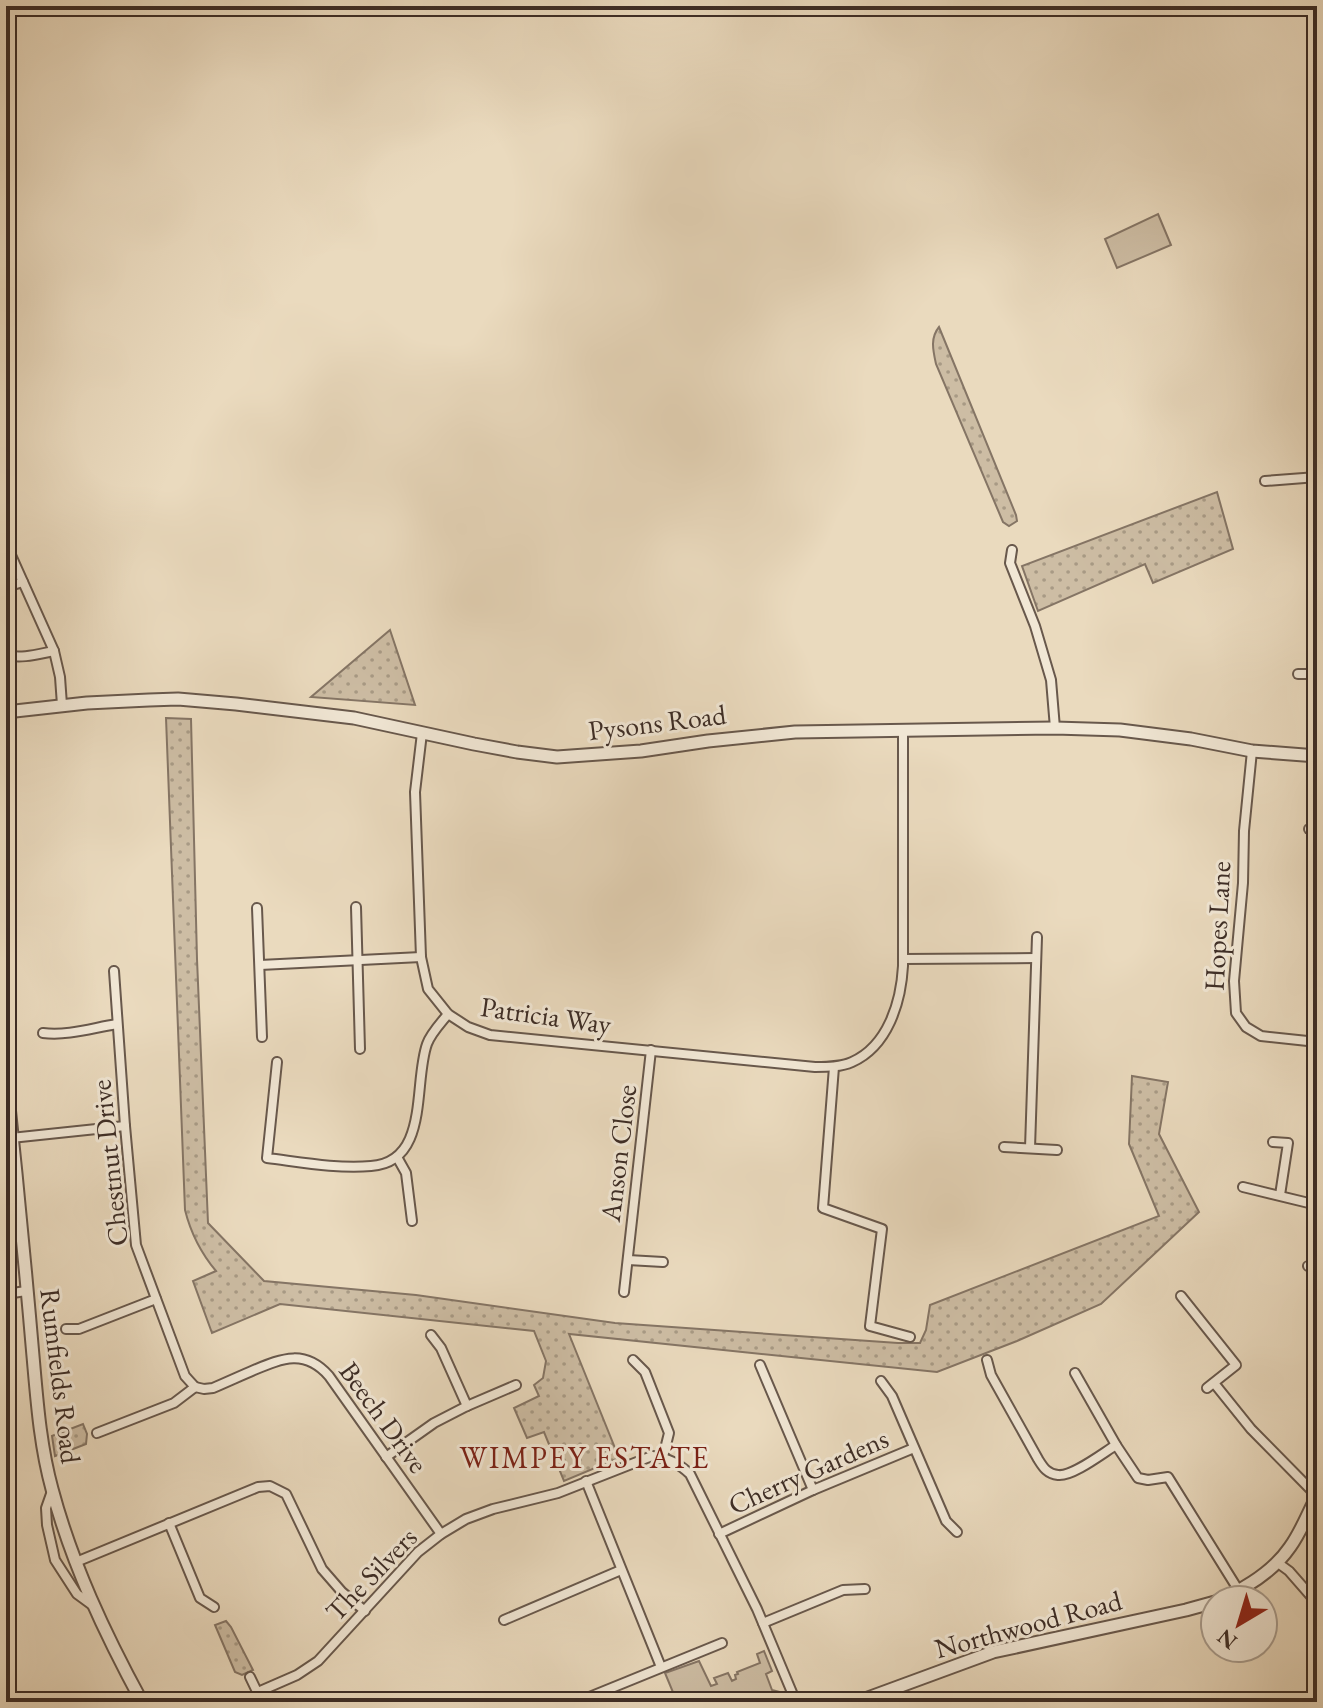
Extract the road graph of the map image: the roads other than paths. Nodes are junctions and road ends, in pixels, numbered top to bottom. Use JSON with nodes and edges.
{"nodes":[{"id":1,"x":1317,"y":477,"type":"edge"},
{"id":2,"x":1265,"y":481,"type":"dead end"},
{"id":3,"x":6,"y":544,"type":"edge"},
{"id":4,"x":1012,"y":550,"type":"dead end"},
{"id":5,"x":23,"y":582,"type":"junction"},
{"id":6,"x":6,"y":587,"type":"edge"},
{"id":7,"x":54,"y":651,"type":"junction"},
{"id":8,"x":6,"y":655,"type":"edge"},
{"id":9,"x":1298,"y":674,"type":"dead end"},
{"id":10,"x":1317,"y":674,"type":"edge"},
{"id":11,"x":62,"y":705,"type":"junction"},
{"id":12,"x":6,"y":712,"type":"edge"},
{"id":13,"x":1055,"y":728,"type":"junction"},
{"id":14,"x":903,"y":731,"type":"junction"},
{"id":15,"x":422,"y":733,"type":"junction"},
{"id":16,"x":1252,"y":751,"type":"junction"},
{"id":17,"x":1317,"y":756,"type":"edge"},
{"id":18,"x":356,"y":907,"type":"dead end"},
{"id":19,"x":257,"y":908,"type":"dead end"},
{"id":20,"x":1037,"y":937,"type":"dead end"},
{"id":21,"x":421,"y":957,"type":"junction"},
{"id":22,"x":1036,"y":958,"type":"junction"},
{"id":23,"x":903,"y":959,"type":"junction"},
{"id":24,"x":358,"y":960,"type":"junction"},
{"id":25,"x":260,"y":965,"type":"junction"},
{"id":26,"x":114,"y":971,"type":"dead end"},
{"id":27,"x":448,"y":1014,"type":"junction"},
{"id":28,"x":117,"y":1024,"type":"junction"},
{"id":29,"x":43,"y":1033,"type":"dead end"},
{"id":30,"x":262,"y":1037,"type":"dead end"},
{"id":31,"x":1317,"y":1042,"type":"edge"},
{"id":32,"x":360,"y":1049,"type":"dead end"},
{"id":33,"x":651,"y":1050,"type":"junction"},
{"id":34,"x":277,"y":1062,"type":"dead end"},
{"id":35,"x":834,"y":1067,"type":"junction"},
{"id":36,"x":6,"y":1077,"type":"edge"},
{"id":37,"x":7,"y":1097,"type":"edge"},
{"id":38,"x":125,"y":1126,"type":"junction"},
{"id":39,"x":11,"y":1138,"type":"junction"},
{"id":40,"x":1273,"y":1142,"type":"dead end"},
{"id":41,"x":1004,"y":1147,"type":"dead end"},
{"id":42,"x":1030,"y":1148,"type":"junction"},
{"id":43,"x":1057,"y":1150,"type":"dead end"},
{"id":44,"x":397,"y":1157,"type":"junction"},
{"id":45,"x":1243,"y":1187,"type":"dead end"},
{"id":46,"x":1280,"y":1195,"type":"junction"},
{"id":47,"x":1317,"y":1205,"type":"edge"},
{"id":48,"x":412,"y":1221,"type":"dead end"},
{"id":49,"x":628,"y":1260,"type":"junction"},
{"id":50,"x":663,"y":1262,"type":"dead end"},
{"id":51,"x":26,"y":1291,"type":"junction"},
{"id":52,"x":624,"y":1292,"type":"dead end"},
{"id":53,"x":6,"y":1294,"type":"edge"},
{"id":54,"x":1181,"y":1296,"type":"dead end"},
{"id":55,"x":156,"y":1299,"type":"junction"},
{"id":56,"x":66,"y":1329,"type":"dead end"},
{"id":57,"x":431,"y":1335,"type":"dead end"},
{"id":58,"x":910,"y":1337,"type":"dead end"},
{"id":59,"x":633,"y":1360,"type":"dead end"},
{"id":60,"x":987,"y":1360,"type":"dead end"},
{"id":61,"x":760,"y":1365,"type":"dead end"},
{"id":62,"x":1075,"y":1373,"type":"dead end"},
{"id":63,"x":881,"y":1381,"type":"dead end"},
{"id":64,"x":516,"y":1385,"type":"dead end"},
{"id":65,"x":195,"y":1387,"type":"junction"},
{"id":66,"x":467,"y":1406,"type":"junction"},
{"id":67,"x":97,"y":1433,"type":"dead end"},
{"id":68,"x":1116,"y":1445,"type":"junction"},
{"id":69,"x":914,"y":1448,"type":"junction"},
{"id":70,"x":386,"y":1457,"type":"junction"},
{"id":71,"x":663,"y":1457,"type":"junction"},
{"id":72,"x":586,"y":1481,"type":"junction"},
{"id":73,"x":52,"y":1490,"type":"junction"},
{"id":74,"x":813,"y":1490,"type":"junction"},
{"id":75,"x":1317,"y":1496,"type":"edge"},
{"id":76,"x":169,"y":1523,"type":"junction"},
{"id":77,"x":957,"y":1532,"type":"dead end"},
{"id":78,"x":441,"y":1534,"type":"junction"},
{"id":79,"x":719,"y":1534,"type":"junction"},
{"id":80,"x":76,"y":1562,"type":"junction"},
{"id":81,"x":1278,"y":1563,"type":"junction"},
{"id":82,"x":621,"y":1570,"type":"junction"},
{"id":83,"x":1235,"y":1584,"type":"edge"},
{"id":84,"x":1249,"y":1584,"type":"edge"},
{"id":85,"x":865,"y":1589,"type":"dead end"},
{"id":86,"x":1317,"y":1603,"type":"edge"},
{"id":87,"x":93,"y":1605,"type":"junction"},
{"id":88,"x":1199,"y":1606,"type":"edge"},
{"id":89,"x":214,"y":1607,"type":"dead end"},
{"id":90,"x":365,"y":1611,"type":"junction"},
{"id":91,"x":504,"y":1620,"type":"dead end"},
{"id":92,"x":763,"y":1623,"type":"junction"},
{"id":93,"x":722,"y":1643,"type":"dead end"},
{"id":94,"x":661,"y":1667,"type":"junction"},
{"id":95,"x":250,"y":1677,"type":"dead end"},
{"id":96,"x":258,"y":1692,"type":"junction"},
{"id":97,"x":582,"y":1700,"type":"dead end"},
{"id":98,"x":142,"y":1702,"type":"edge"},
{"id":99,"x":262,"y":1702,"type":"edge"},
{"id":100,"x":796,"y":1702,"type":"edge"},
{"id":101,"x":857,"y":1702,"type":"edge"}],
"edges":[{"from":1,"to":2,"type":"street"},
{"from":3,"to":5,"type":"street"},
{"from":4,"to":13,"type":"street"},
{"from":5,"to":6,"type":"street"},
{"from":5,"to":7,"type":"street"},
{"from":7,"to":8,"type":"street"},
{"from":7,"to":11,"type":"street"},
{"from":9,"to":10,"type":"street"},
{"from":11,"to":12,"type":"street","name":"Pysons Road"},
{"from":11,"to":15,"type":"street","name":"Pysons Road"},
{"from":13,"to":14,"type":"street","name":"Pysons Road"},
{"from":13,"to":16,"type":"street","name":"Pysons Road"},
{"from":14,"to":15,"type":"street","name":"Pysons Road"},
{"from":14,"to":23,"type":"street","name":"Patricia Way"},
{"from":15,"to":21,"type":"street","name":"Patricia Way"},
{"from":16,"to":17,"type":"street","name":"Pysons Road"},
{"from":16,"to":31,"type":"street","name":"Hopes Lane"},
{"from":18,"to":24,"type":"street"},
{"from":19,"to":25,"type":"street"},
{"from":20,"to":22,"type":"street"},
{"from":21,"to":24,"type":"street"},
{"from":21,"to":27,"type":"street","name":"Patricia Way"},
{"from":22,"to":23,"type":"street"},
{"from":22,"to":42,"type":"street"},
{"from":23,"to":35,"type":"street","name":"Patricia Way"},
{"from":24,"to":25,"type":"street"},
{"from":24,"to":32,"type":"street"},
{"from":25,"to":30,"type":"street"},
{"from":26,"to":28,"type":"street","name":"Chestnut Drive"},
{"from":27,"to":33,"type":"street","name":"Patricia Way"},
{"from":27,"to":44,"type":"street"},
{"from":28,"to":29,"type":"street"},
{"from":28,"to":38,"type":"street","name":"Chestnut Drive"},
{"from":33,"to":35,"type":"street","name":"Patricia Way"},
{"from":33,"to":49,"type":"street","name":"Anson Close"},
{"from":34,"to":44,"type":"street"},
{"from":35,"to":58,"type":"street"},
{"from":36,"to":37,"type":"street","name":"Rumfields Road"},
{"from":37,"to":39,"type":"street","name":"Rumfields Road"},
{"from":38,"to":39,"type":"street"},
{"from":38,"to":55,"type":"street","name":"Chestnut Drive"},
{"from":39,"to":51,"type":"street","name":"Rumfields Road"},
{"from":40,"to":46,"type":"street"},
{"from":41,"to":42,"type":"street"},
{"from":42,"to":43,"type":"street"},
{"from":44,"to":48,"type":"street"},
{"from":45,"to":46,"type":"street"},
{"from":46,"to":47,"type":"street"},
{"from":49,"to":50,"type":"street","name":"Anson Close"},
{"from":49,"to":52,"type":"street","name":"Anson Close"},
{"from":51,"to":53,"type":"street"},
{"from":51,"to":73,"type":"street","name":"Rumfields Road"},
{"from":54,"to":75,"type":"street"},
{"from":55,"to":56,"type":"street"},
{"from":55,"to":65,"type":"street","name":"Chestnut Drive"},
{"from":57,"to":66,"type":"street"},
{"from":59,"to":71,"type":"street"},
{"from":60,"to":68,"type":"street"},
{"from":61,"to":74,"type":"street"},
{"from":62,"to":68,"type":"street"},
{"from":63,"to":69,"type":"street","name":"Cherry Gardens"},
{"from":64,"to":66,"type":"street"},
{"from":65,"to":67,"type":"street","name":"Beech Drive"},
{"from":65,"to":70,"type":"street","name":"Beech Drive"},
{"from":66,"to":70,"type":"street"},
{"from":68,"to":83,"type":"street"},
{"from":69,"to":74,"type":"street","name":"Cherry Gardens"},
{"from":69,"to":77,"type":"street","name":"Cherry Gardens"},
{"from":70,"to":78,"type":"street","name":"Beech Drive"},
{"from":71,"to":72,"type":"street","name":"The Silvers"},
{"from":71,"to":79,"type":"street"},
{"from":72,"to":78,"type":"street","name":"The Silvers"},
{"from":72,"to":82,"type":"street"},
{"from":73,"to":80,"type":"street","name":"Rumfields Road"},
{"from":73,"to":87,"type":"street","name":"Rumfields Road"},
{"from":74,"to":79,"type":"street","name":"Cherry Gardens"},
{"from":75,"to":81,"type":"street","name":"Northwood Road"},
{"from":76,"to":80,"type":"street"},
{"from":76,"to":89,"type":"street"},
{"from":76,"to":90,"type":"street"},
{"from":78,"to":90,"type":"street","name":"The Silvers"},
{"from":79,"to":92,"type":"street"},
{"from":80,"to":87,"type":"street","name":"Rumfields Road"},
{"from":81,"to":84,"type":"street","name":"Northwood Road"},
{"from":81,"to":86,"type":"street"},
{"from":82,"to":91,"type":"street"},
{"from":82,"to":94,"type":"street"},
{"from":85,"to":92,"type":"street"},
{"from":87,"to":98,"type":"street","name":"Rumfields Road"},
{"from":88,"to":101,"type":"street","name":"Northwood Road"},
{"from":90,"to":96,"type":"street","name":"The Silvers"},
{"from":92,"to":100,"type":"street"},
{"from":93,"to":94,"type":"street"},
{"from":94,"to":97,"type":"street"},
{"from":95,"to":96,"type":"street"},
{"from":96,"to":99,"type":"street"}]}
